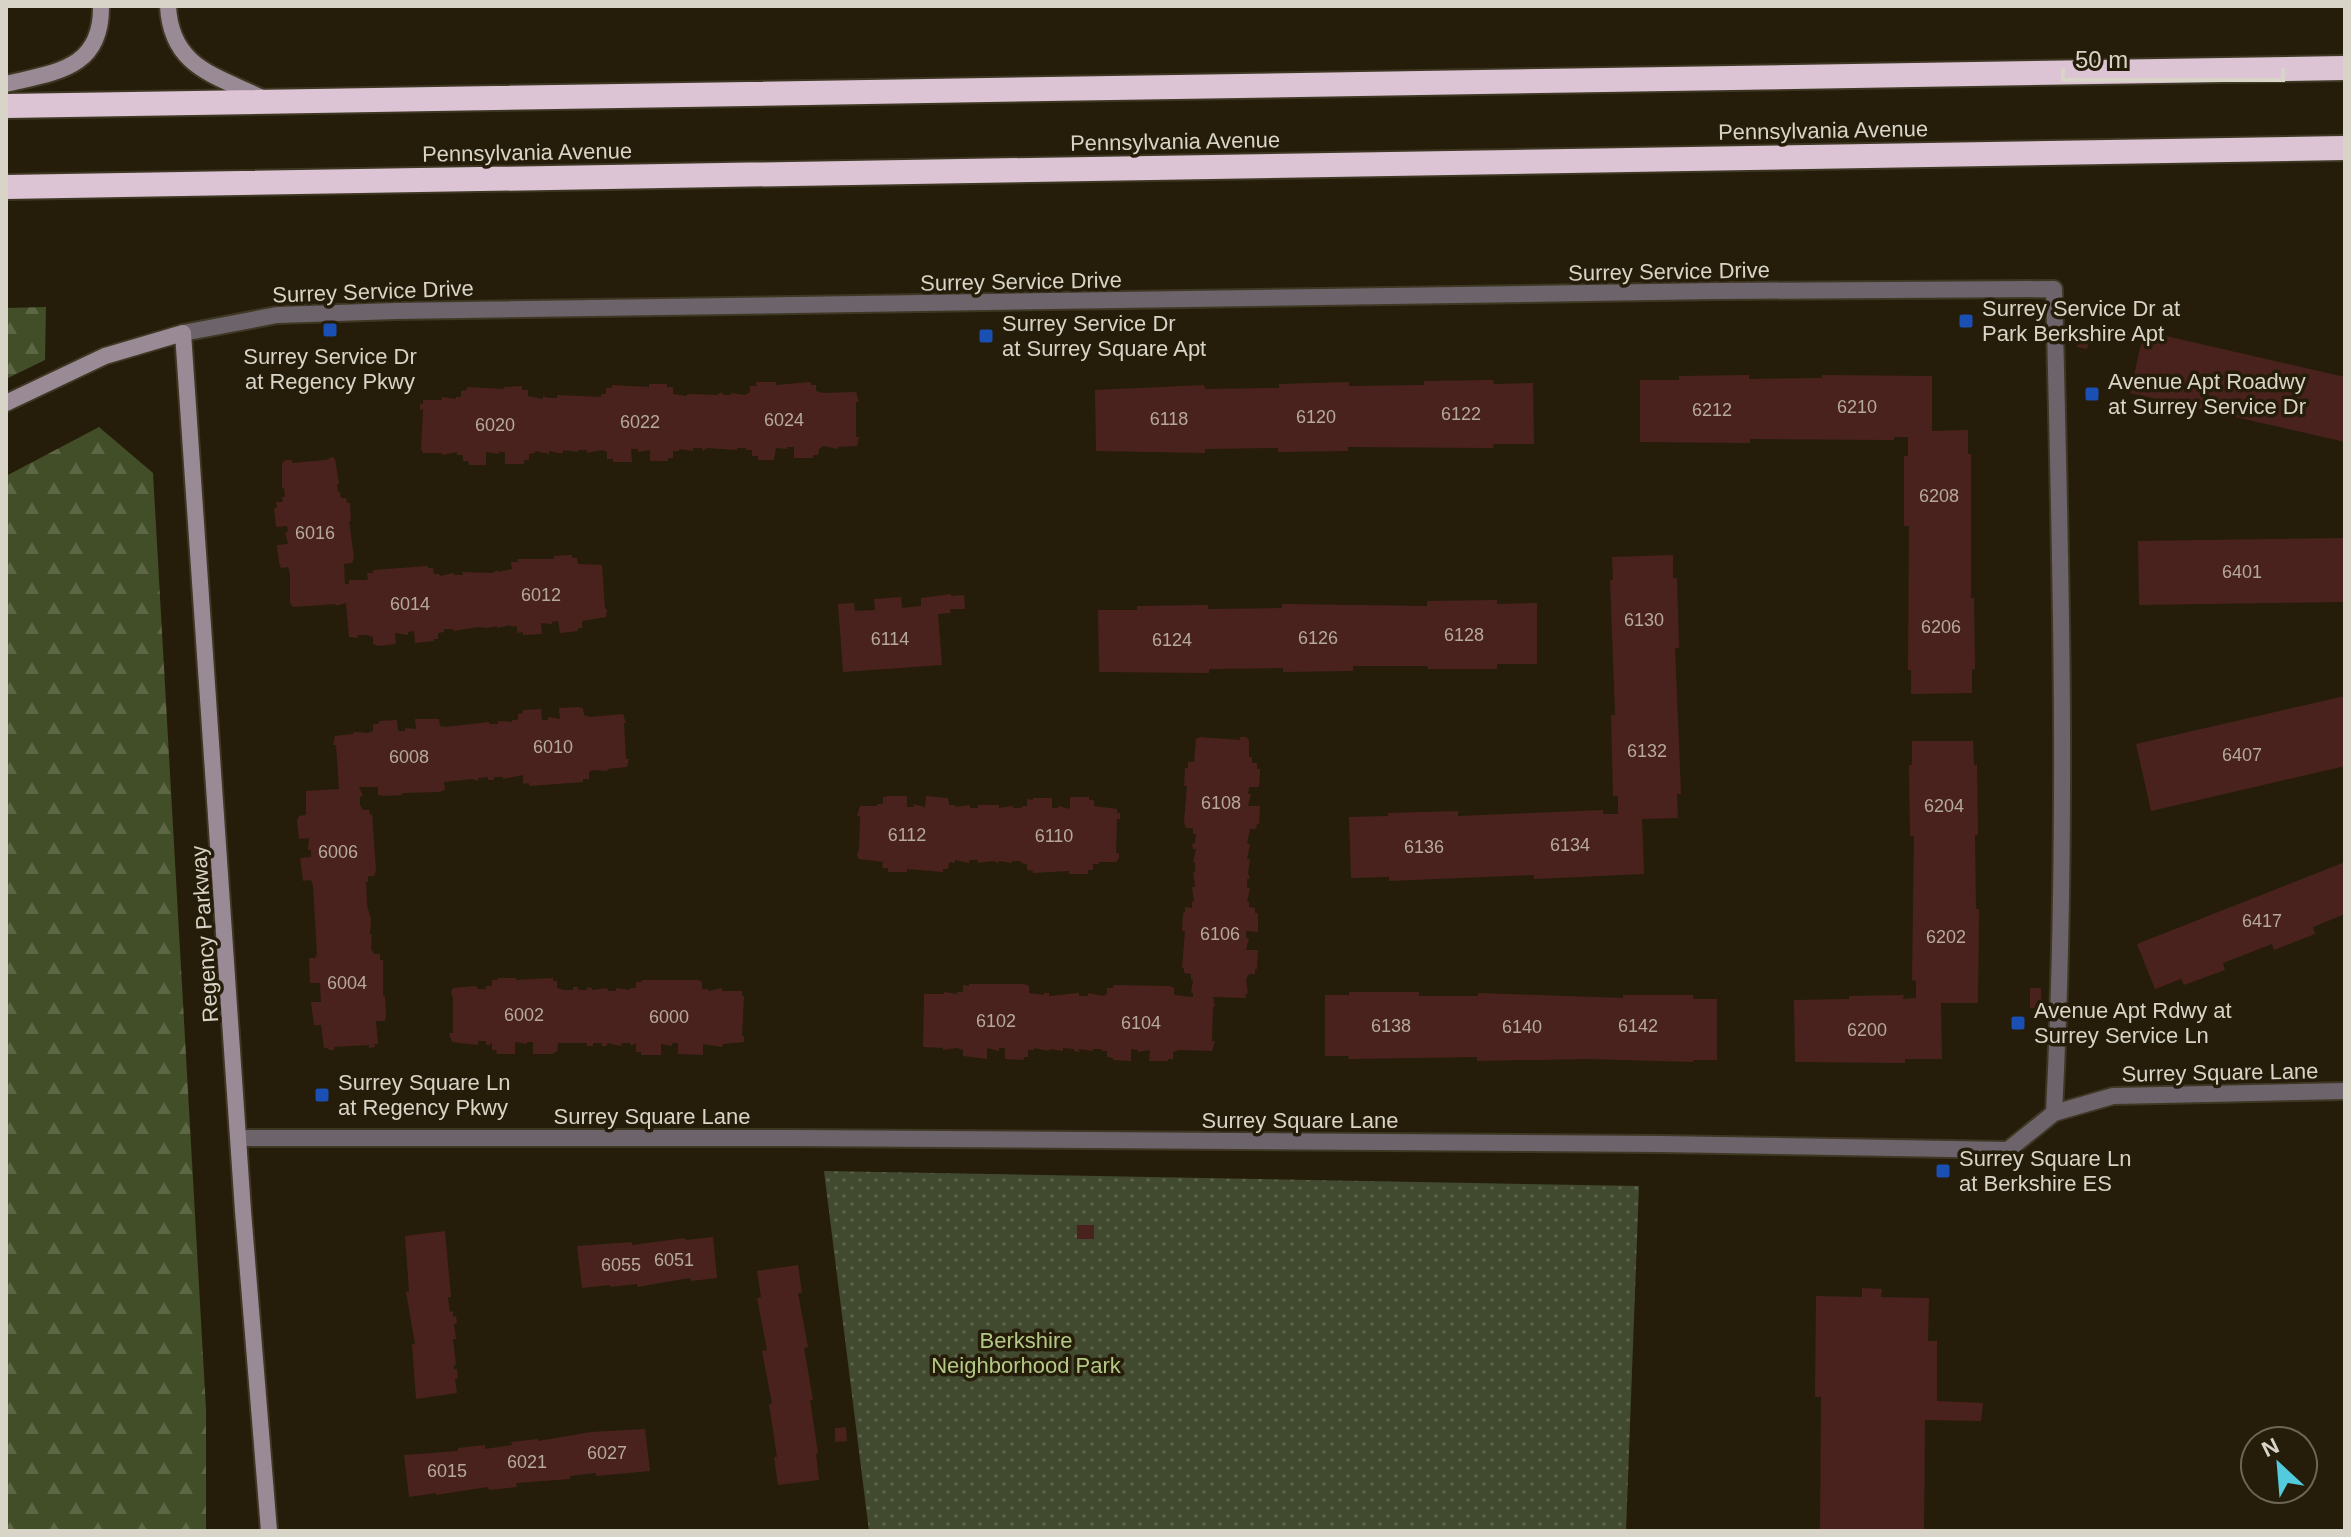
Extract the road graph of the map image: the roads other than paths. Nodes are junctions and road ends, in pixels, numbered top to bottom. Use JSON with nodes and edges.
{"nodes":[{"id":1,"x":101,"y":6,"type":"edge"},
{"id":2,"x":168,"y":6,"type":"edge"},
{"id":3,"x":2345,"y":68,"type":"edge"},
{"id":4,"x":6,"y":84,"type":"edge"},
{"id":5,"x":270,"y":102,"type":"junction"},
{"id":6,"x":6,"y":106,"type":"edge"},
{"id":7,"x":2345,"y":148,"type":"edge"},
{"id":8,"x":6,"y":187,"type":"edge"},
{"id":9,"x":183,"y":333,"type":"junction"},
{"id":10,"x":6,"y":403,"type":"edge"},
{"id":11,"x":2345,"y":1091,"type":"edge"},
{"id":12,"x":2054,"y":1113,"type":"junction"},
{"id":13,"x":239,"y":1138,"type":"junction"},
{"id":14,"x":269,"y":1531,"type":"edge"}],
"edges":[{"from":1,"to":4,"type":"street"},
{"from":2,"to":5,"type":"street"},
{"from":3,"to":5,"type":"highway"},
{"from":5,"to":6,"type":"highway"},
{"from":7,"to":8,"type":"highway","name":"Pennsylvania Avenue"},
{"from":9,"to":10,"type":"street","name":"Surrey Service Drive"},
{"from":9,"to":12,"type":"street","name":"Surrey Service Drive"},
{"from":9,"to":13,"type":"street","name":"Regency Parkway"},
{"from":11,"to":12,"type":"street","name":"Surrey Square Lane"},
{"from":12,"to":13,"type":"street","name":"Surrey Square Lane"},
{"from":13,"to":14,"type":"street","name":"Regency Parkway"}]}
